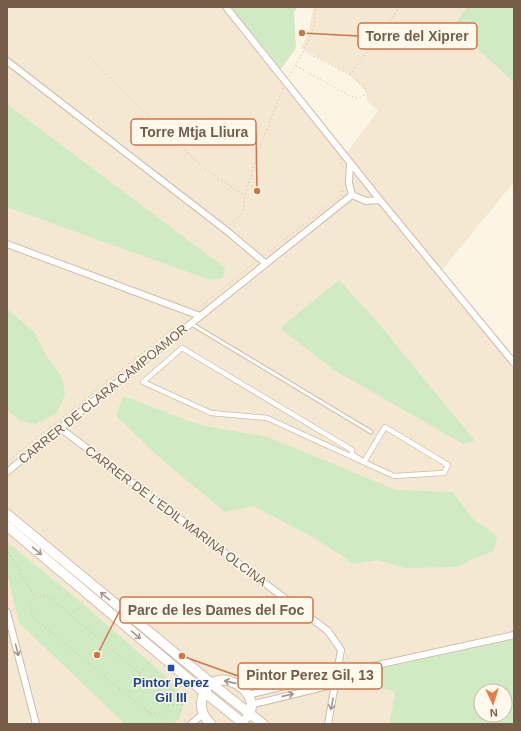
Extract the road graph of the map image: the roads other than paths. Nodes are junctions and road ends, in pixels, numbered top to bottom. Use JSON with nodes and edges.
{"nodes":[{"id":1,"x":224,"y":10,"type":"edge"},
{"id":2,"x":7,"y":61,"type":"edge"},
{"id":3,"x":350,"y":164,"type":"junction"},
{"id":4,"x":352,"y":195,"type":"junction"},
{"id":5,"x":380,"y":200,"type":"junction"},
{"id":6,"x":7,"y":244,"type":"edge"},
{"id":7,"x":266,"y":263,"type":"junction"},
{"id":8,"x":200,"y":316,"type":"junction"},
{"id":9,"x":190,"y":323,"type":"junction"},
{"id":10,"x":514,"y":363,"type":"edge"},
{"id":11,"x":60,"y":428,"type":"junction"},
{"id":12,"x":371,"y":432,"type":"dead end"},
{"id":13,"x":364,"y":462,"type":"joint"},
{"id":14,"x":7,"y":472,"type":"edge"},
{"id":15,"x":7,"y":514,"type":"edge"},
{"id":16,"x":7,"y":526,"type":"edge"},
{"id":17,"x":7,"y":612,"type":"edge"},
{"id":18,"x":514,"y":635,"type":"edge"},
{"id":19,"x":338,"y":673,"type":"junction"},
{"id":20,"x":211,"y":683,"type":"junction"},
{"id":21,"x":336,"y":684,"type":"junction"},
{"id":22,"x":204,"y":691,"type":"junction"},
{"id":23,"x":248,"y":695,"type":"junction"},
{"id":24,"x":250,"y":709,"type":"junction"},
{"id":25,"x":203,"y":714,"type":"junction"},
{"id":26,"x":241,"y":723,"type":"edge"},
{"id":27,"x":36,"y":724,"type":"edge"},
{"id":28,"x":191,"y":724,"type":"edge"},
{"id":29,"x":211,"y":724,"type":"edge"},
{"id":30,"x":263,"y":724,"type":"edge"},
{"id":31,"x":328,"y":724,"type":"edge"}],
"edges":[{"from":1,"to":3,"type":"street"},
{"from":2,"to":7,"type":"street"},
{"from":3,"to":4,"type":"street"},
{"from":3,"to":5,"type":"street"},
{"from":4,"to":5,"type":"street"},
{"from":4,"to":7,"type":"street","name":"CARRER DE CLARA CAMPOAMOR"},
{"from":5,"to":10,"type":"street"},
{"from":6,"to":8,"type":"street","name":"CARRER DE CLARA CAMPOAMOR"},
{"from":7,"to":8,"type":"street","name":"CARRER DE CLARA CAMPOAMOR"},
{"from":8,"to":9,"type":"street","name":"CARRER DE CLARA CAMPOAMOR"},
{"from":9,"to":11,"type":"street","name":"CARRER DE CLARA CAMPOAMOR"},
{"from":9,"to":12,"type":"lane"},
{"from":11,"to":14,"type":"street","name":"CARRER DE CLARA CAMPOAMOR"},
{"from":11,"to":19,"type":"street","name":"CARRER DE L'EDIL MARINA OLCINA"},
{"from":13,"to":13,"type":"street"},
{"from":20,"to":15,"type":"main road","one_way":true},
{"from":16,"to":22,"type":"main road","one_way":true},
{"from":17,"to":27,"type":"street","one_way":true},
{"from":18,"to":19,"type":"street"},
{"from":19,"to":21,"type":"street","name":"CARRER DE L'EDIL MARINA OLCINA"},
{"from":19,"to":23,"type":"street"},
{"from":20,"to":22,"type":"main road"},
{"from":23,"to":20,"type":"main road","one_way":true},
{"from":20,"to":24,"type":"main road"},
{"from":24,"to":21,"type":"street","one_way":true},
{"from":21,"to":31,"type":"street","name":"CARRER DE L'EDIL MARINA OLCINA","one_way":true},
{"from":22,"to":25,"type":"main road"},
{"from":22,"to":26,"type":"main road"},
{"from":23,"to":24,"type":"main road"},
{"from":24,"to":26,"type":"main road"},
{"from":24,"to":30,"type":"main road"},
{"from":25,"to":28,"type":"street"},
{"from":25,"to":29,"type":"main road"}]}
